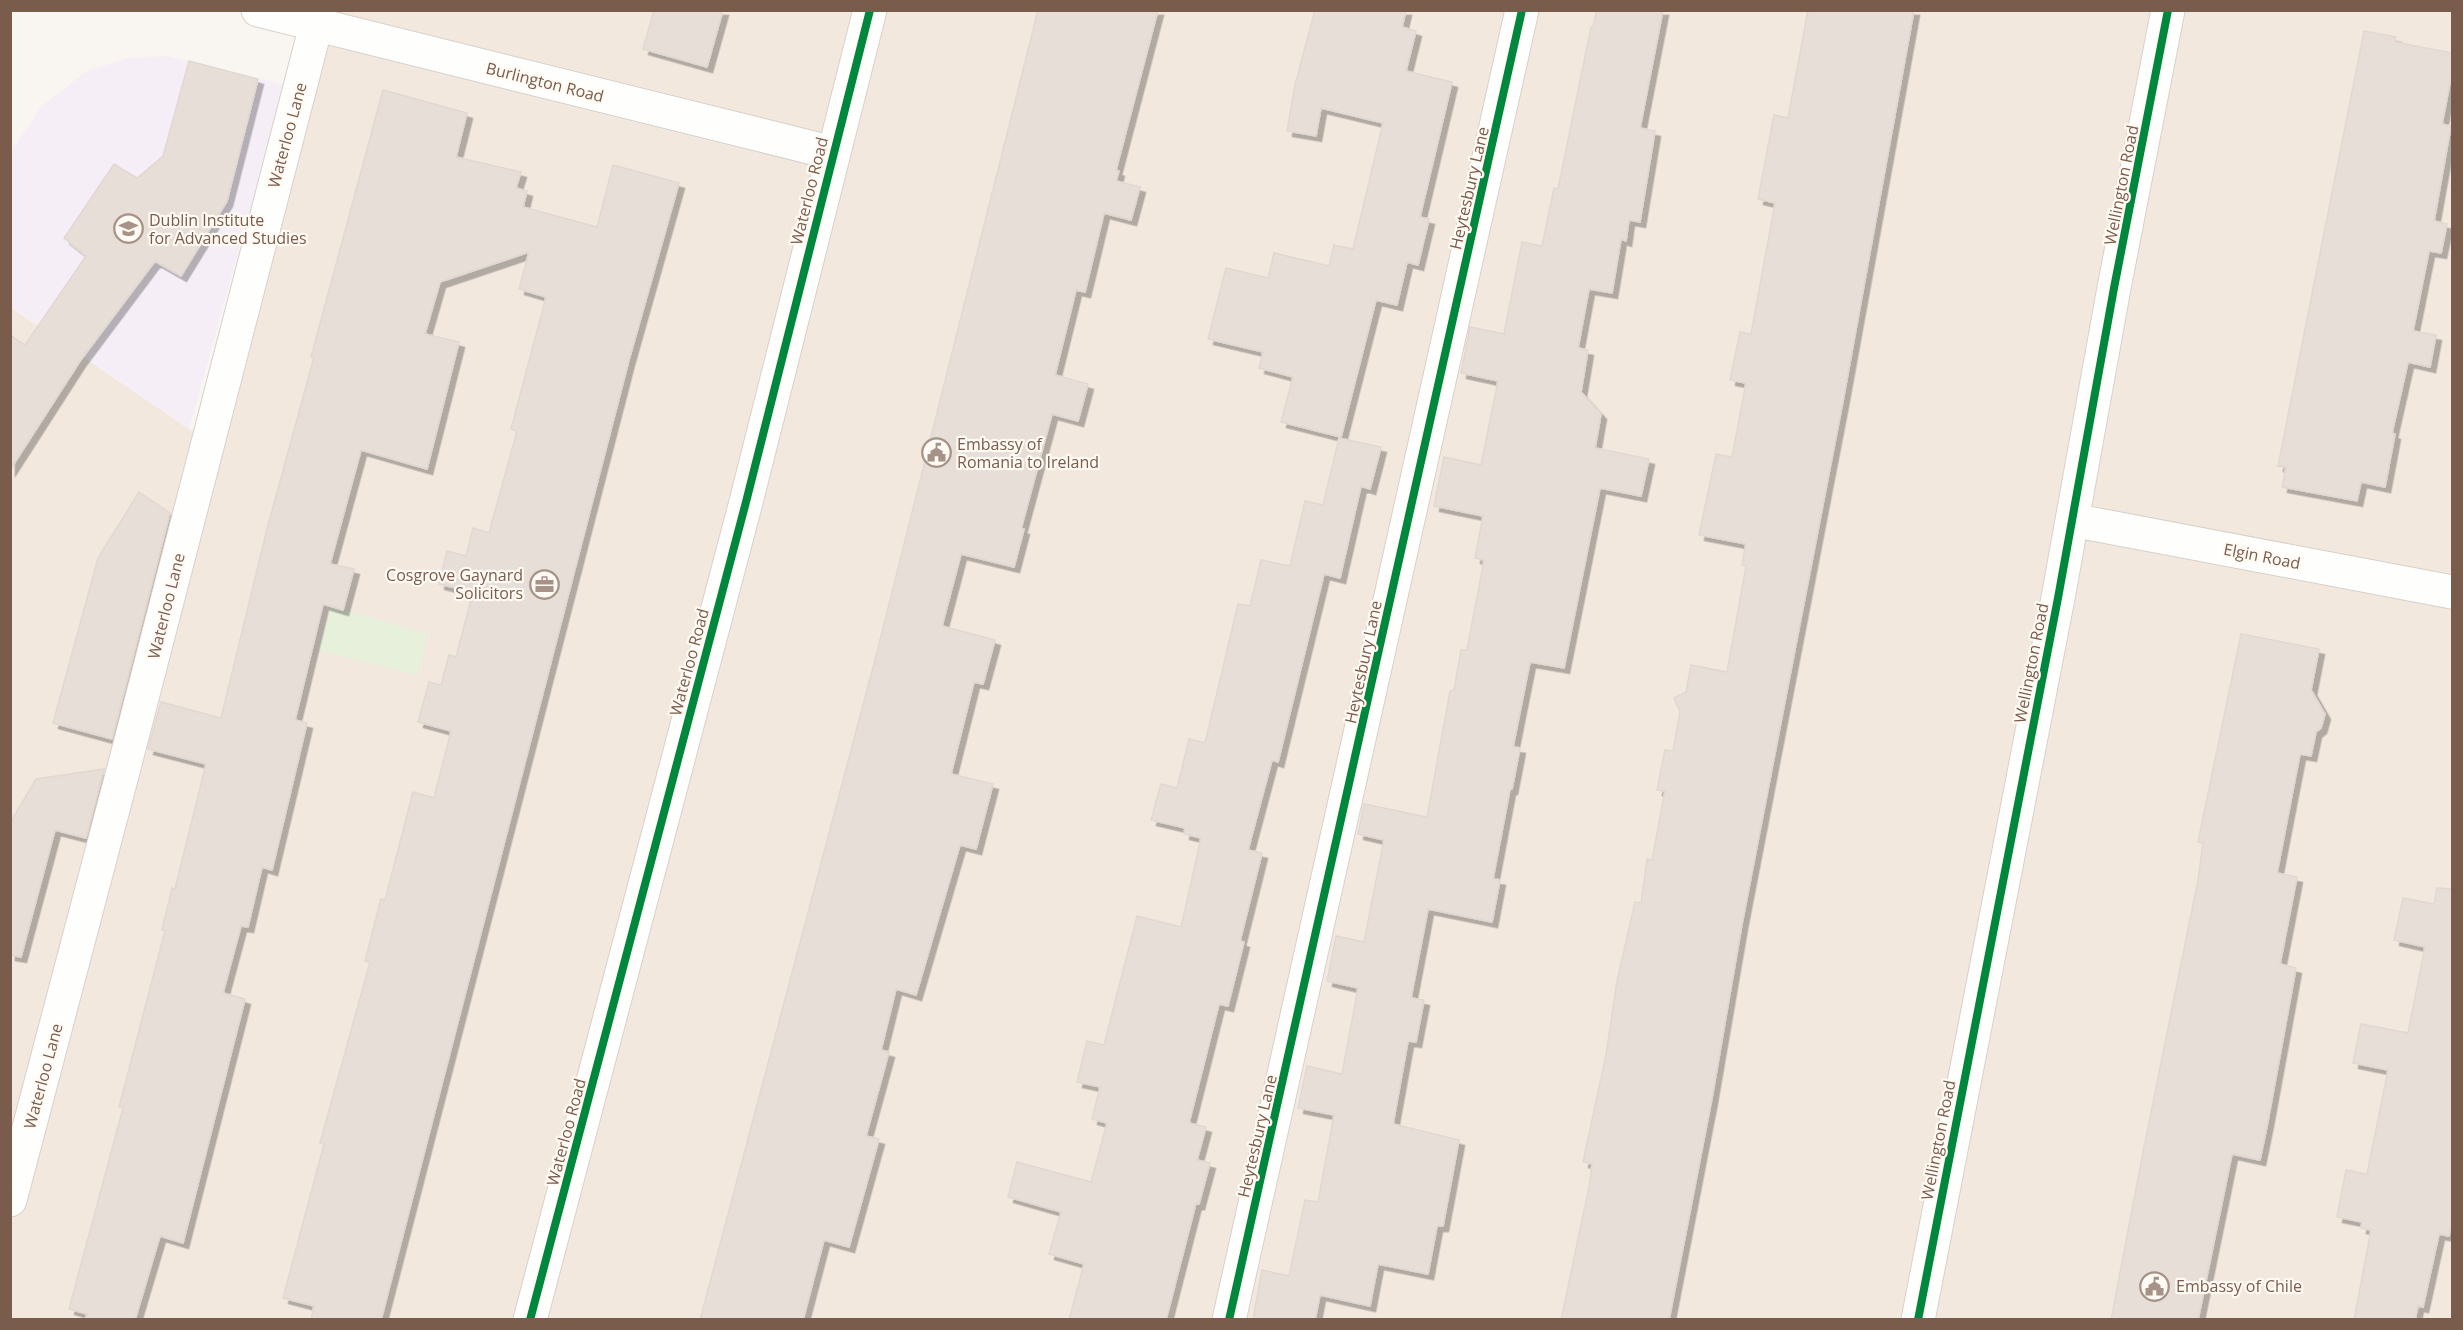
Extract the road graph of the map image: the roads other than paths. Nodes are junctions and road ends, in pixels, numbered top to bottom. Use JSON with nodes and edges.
{"nodes":[{"id":1,"x":258,"y":10,"type":"edge"},
{"id":2,"x":870,"y":10,"type":"edge"},
{"id":3,"x":1522,"y":10,"type":"edge"},
{"id":4,"x":2168,"y":10,"type":"edge"},
{"id":5,"x":318,"y":18,"type":"edge"},
{"id":6,"x":832,"y":153,"type":"junction"},
{"id":7,"x":2072,"y":520,"type":"junction"},
{"id":8,"x":2452,"y":592,"type":"edge"},
{"id":9,"x":10,"y":1200,"type":"edge"},
{"id":10,"x":530,"y":1320,"type":"edge"},
{"id":11,"x":1229,"y":1320,"type":"edge"},
{"id":12,"x":1918,"y":1320,"type":"edge"}],
"edges":[{"from":1,"to":5,"type":"street","name":"Burlington Road"},
{"from":2,"to":6,"type":"street","name":"Waterloo Road"},
{"from":3,"to":11,"type":"street","name":"Heytesbury Lane"},
{"from":4,"to":7,"type":"street","name":"Wellington Road"},
{"from":5,"to":6,"type":"street","name":"Burlington Road"},
{"from":5,"to":9,"type":"street","name":"Waterloo Lane"},
{"from":6,"to":10,"type":"street","name":"Waterloo Road"},
{"from":7,"to":8,"type":"street","name":"Elgin Road"},
{"from":7,"to":12,"type":"street","name":"Wellington Road"}]}
